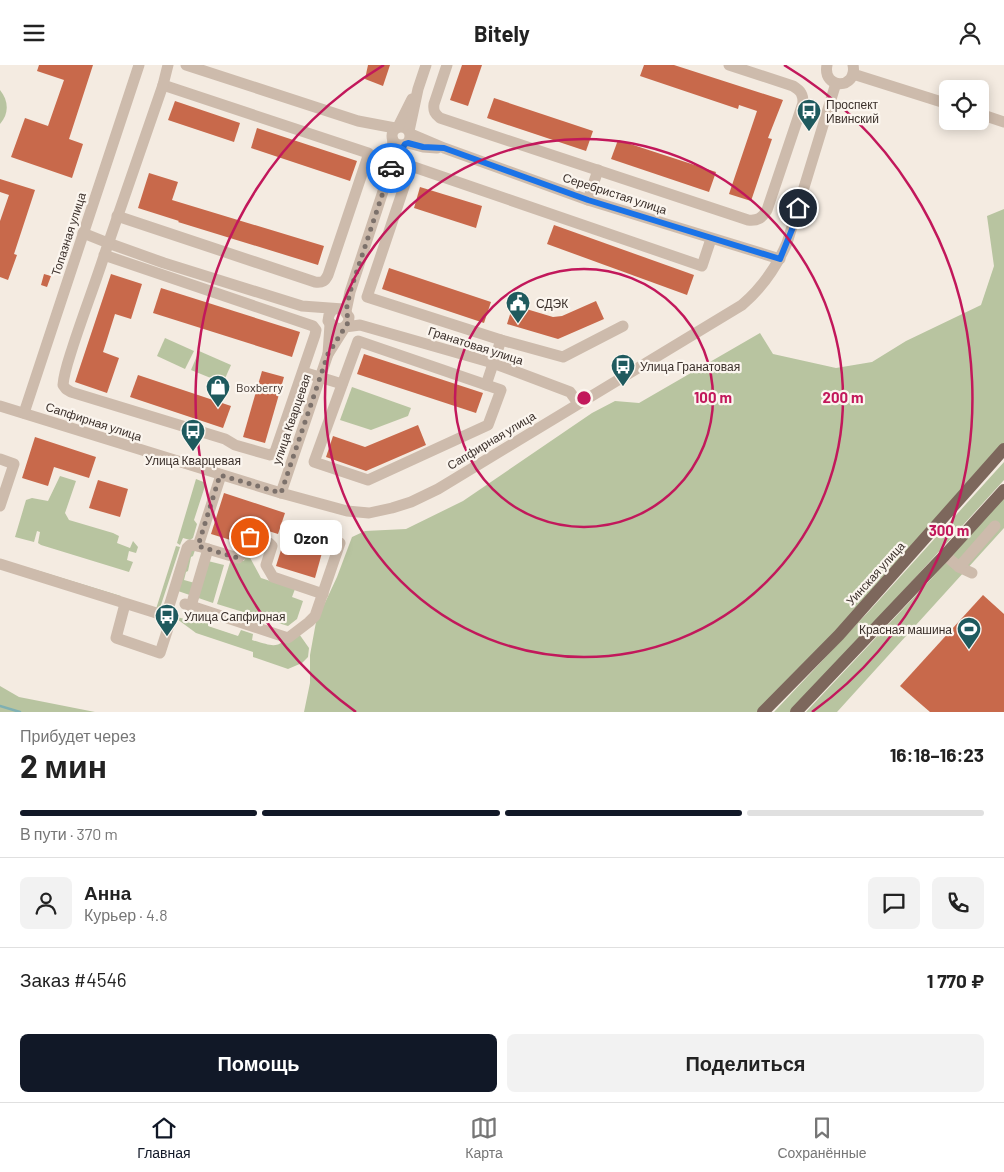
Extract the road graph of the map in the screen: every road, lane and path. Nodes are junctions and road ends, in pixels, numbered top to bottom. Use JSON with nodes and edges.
{"nodes":[{"id":1,"x":139,"y":65,"type":"edge"},
{"id":2,"x":168,"y":65,"type":"edge"},
{"id":3,"x":186,"y":65,"type":"edge"},
{"id":4,"x":426,"y":65,"type":"edge"},
{"id":5,"x":447,"y":65,"type":"edge"},
{"id":6,"x":729,"y":65,"type":"edge"},
{"id":7,"x":826,"y":65,"type":"edge"},
{"id":8,"x":853,"y":70,"type":"edge"},
{"id":9,"x":836,"y":83,"type":"junction"},
{"id":10,"x":163,"y":85,"type":"junction"},
{"id":11,"x":418,"y":89,"type":"junction"},
{"id":12,"x":939,"y":101,"type":"edge"},
{"id":13,"x":989,"y":117,"type":"edge"},
{"id":14,"x":1004,"y":122,"type":"edge"},
{"id":15,"x":395,"y":133,"type":"junction"},
{"id":16,"x":408,"y":138,"type":"junction"},
{"id":17,"x":390,"y":170,"type":"junction"},
{"id":18,"x":598,"y":171,"type":"junction"},
{"id":19,"x":588,"y":200,"type":"junction"},
{"id":20,"x":118,"y":216,"type":"junction"},
{"id":21,"x":83,"y":233,"type":"junction"},
{"id":22,"x":711,"y":239,"type":"junction"},
{"id":23,"x":108,"y":243,"type":"junction"},
{"id":24,"x":104,"y":255,"type":"junction"},
{"id":25,"x":780,"y":259,"type":"junction"},
{"id":26,"x":302,"y":306,"type":"junction"},
{"id":27,"x":341,"y":311,"type":"junction"},
{"id":28,"x":329,"y":323,"type":"junction"},
{"id":29,"x":360,"y":325,"type":"junction"},
{"id":30,"x":345,"y":327,"type":"junction"},
{"id":31,"x":623,"y":327,"type":"dead end"},
{"id":32,"x":501,"y":340,"type":"junction"},
{"id":33,"x":328,"y":354,"type":"junction"},
{"id":34,"x":493,"y":363,"type":"junction"},
{"id":35,"x":303,"y":372,"type":"junction"},
{"id":36,"x":320,"y":378,"type":"junction"},
{"id":37,"x":342,"y":384,"type":"junction"},
{"id":38,"x":486,"y":385,"type":"junction"},
{"id":39,"x":578,"y":403,"type":"junction"},
{"id":40,"x":0,"y":406,"type":"edge"},
{"id":41,"x":24,"y":413,"type":"junction"},
{"id":42,"x":1004,"y":449,"type":"edge"},
{"id":43,"x":0,"y":459,"type":"edge"},
{"id":44,"x":220,"y":475,"type":"junction"},
{"id":45,"x":1004,"y":490,"type":"edge"},
{"id":46,"x":281,"y":493,"type":"junction"},
{"id":47,"x":0,"y":506,"type":"edge"},
{"id":48,"x":996,"y":526,"type":"dead end"},
{"id":49,"x":340,"y":543,"type":"dead end"},
{"id":50,"x":203,"y":548,"type":"junction"},
{"id":51,"x":945,"y":555,"type":"junction"},
{"id":52,"x":0,"y":564,"type":"edge"},
{"id":53,"x":959,"y":567,"type":"junction"},
{"id":54,"x":972,"y":573,"type":"dead end"},
{"id":55,"x":322,"y":594,"type":"junction"},
{"id":56,"x":125,"y":604,"type":"junction"},
{"id":57,"x":166,"y":616,"type":"junction"},
{"id":58,"x":763,"y":712,"type":"edge"},
{"id":59,"x":796,"y":712,"type":"edge"}],
"edges":[{"from":1,"to":21,"type":"street","name":"Топазная улица"},
{"from":2,"to":10,"type":"street"},
{"from":3,"to":15,"type":"street"},
{"from":4,"to":11,"type":"street"},
{"from":5,"to":18,"type":"street"},
{"from":6,"to":18,"type":"street"},
{"from":7,"to":9,"type":"street"},
{"from":8,"to":9,"type":"street"},
{"from":8,"to":12,"type":"street"},
{"from":9,"to":25,"type":"street","name":"Сапфирная улица"},
{"from":10,"to":20,"type":"street"},
{"from":10,"to":20,"type":"street"},
{"from":11,"to":15,"type":"street"},
{"from":11,"to":16,"type":"street"},
{"from":13,"to":14,"type":"street"},
{"from":15,"to":16,"type":"street"},
{"from":15,"to":16,"type":"street"},
{"from":15,"to":17,"type":"street"},
{"from":16,"to":17,"type":"street"},
{"from":16,"to":19,"type":"street","name":"Серебристая улица"},
{"from":17,"to":27,"type":"street"},
{"from":18,"to":19,"type":"street"},
{"from":19,"to":22,"type":"street","name":"Серебристая улица"},
{"from":20,"to":23,"type":"street"},
{"from":21,"to":23,"type":"street"},
{"from":21,"to":41,"type":"street","name":"Топазная улица"},
{"from":22,"to":25,"type":"street","name":"Серебристая улица"},
{"from":22,"to":32,"type":"street"},
{"from":23,"to":24,"type":"street"},
{"from":23,"to":26,"type":"street"},
{"from":24,"to":35,"type":"street"},
{"from":24,"to":35,"type":"street"},
{"from":25,"to":39,"type":"street","name":"Сапфирная улица"},
{"from":26,"to":27,"type":"street"},
{"from":26,"to":28,"type":"street"},
{"from":27,"to":28,"type":"street"},
{"from":27,"to":29,"type":"street","name":"Гранатовая улица"},
{"from":27,"to":30,"type":"street"},
{"from":28,"to":30,"type":"street"},
{"from":28,"to":33,"type":"street"},
{"from":29,"to":30,"type":"street","name":"Гранатовая улица"},
{"from":29,"to":34,"type":"street","name":"Гранатовая улица"},
{"from":30,"to":33,"type":"street"},
{"from":31,"to":32,"type":"street"},
{"from":32,"to":34,"type":"street"},
{"from":33,"to":36,"type":"street","name":"улица Кварцевая"},
{"from":34,"to":38,"type":"street"},
{"from":34,"to":39,"type":"street","name":"Гранатовая улица"},
{"from":35,"to":36,"type":"street"},
{"from":36,"to":37,"type":"street"},
{"from":36,"to":46,"type":"street","name":"улица Кварцевая"},
{"from":37,"to":38,"type":"street"},
{"from":37,"to":38,"type":"street"},
{"from":39,"to":46,"type":"street","name":"Сапфирная улица"},
{"from":40,"to":41,"type":"street","name":"Сапфирная улица"},
{"from":41,"to":44,"type":"street","name":"Сапфирная улица"},
{"from":42,"to":58,"type":"main road","name":"Уинская улица"},
{"from":43,"to":47,"type":"street"},
{"from":44,"to":46,"type":"street","name":"Сапфирная улица"},
{"from":44,"to":50,"type":"street"},
{"from":45,"to":51,"type":"main road"},
{"from":48,"to":53,"type":"street"},
{"from":49,"to":55,"type":"street"},
{"from":50,"to":55,"type":"street"},
{"from":50,"to":55,"type":"street"},
{"from":50,"to":57,"type":"street"},
{"from":51,"to":53,"type":"street"},
{"from":51,"to":59,"type":"main road"},
{"from":52,"to":56,"type":"street"},
{"from":53,"to":54,"type":"street"},
{"from":56,"to":57,"type":"street"},
{"from":56,"to":57,"type":"street"}]}
